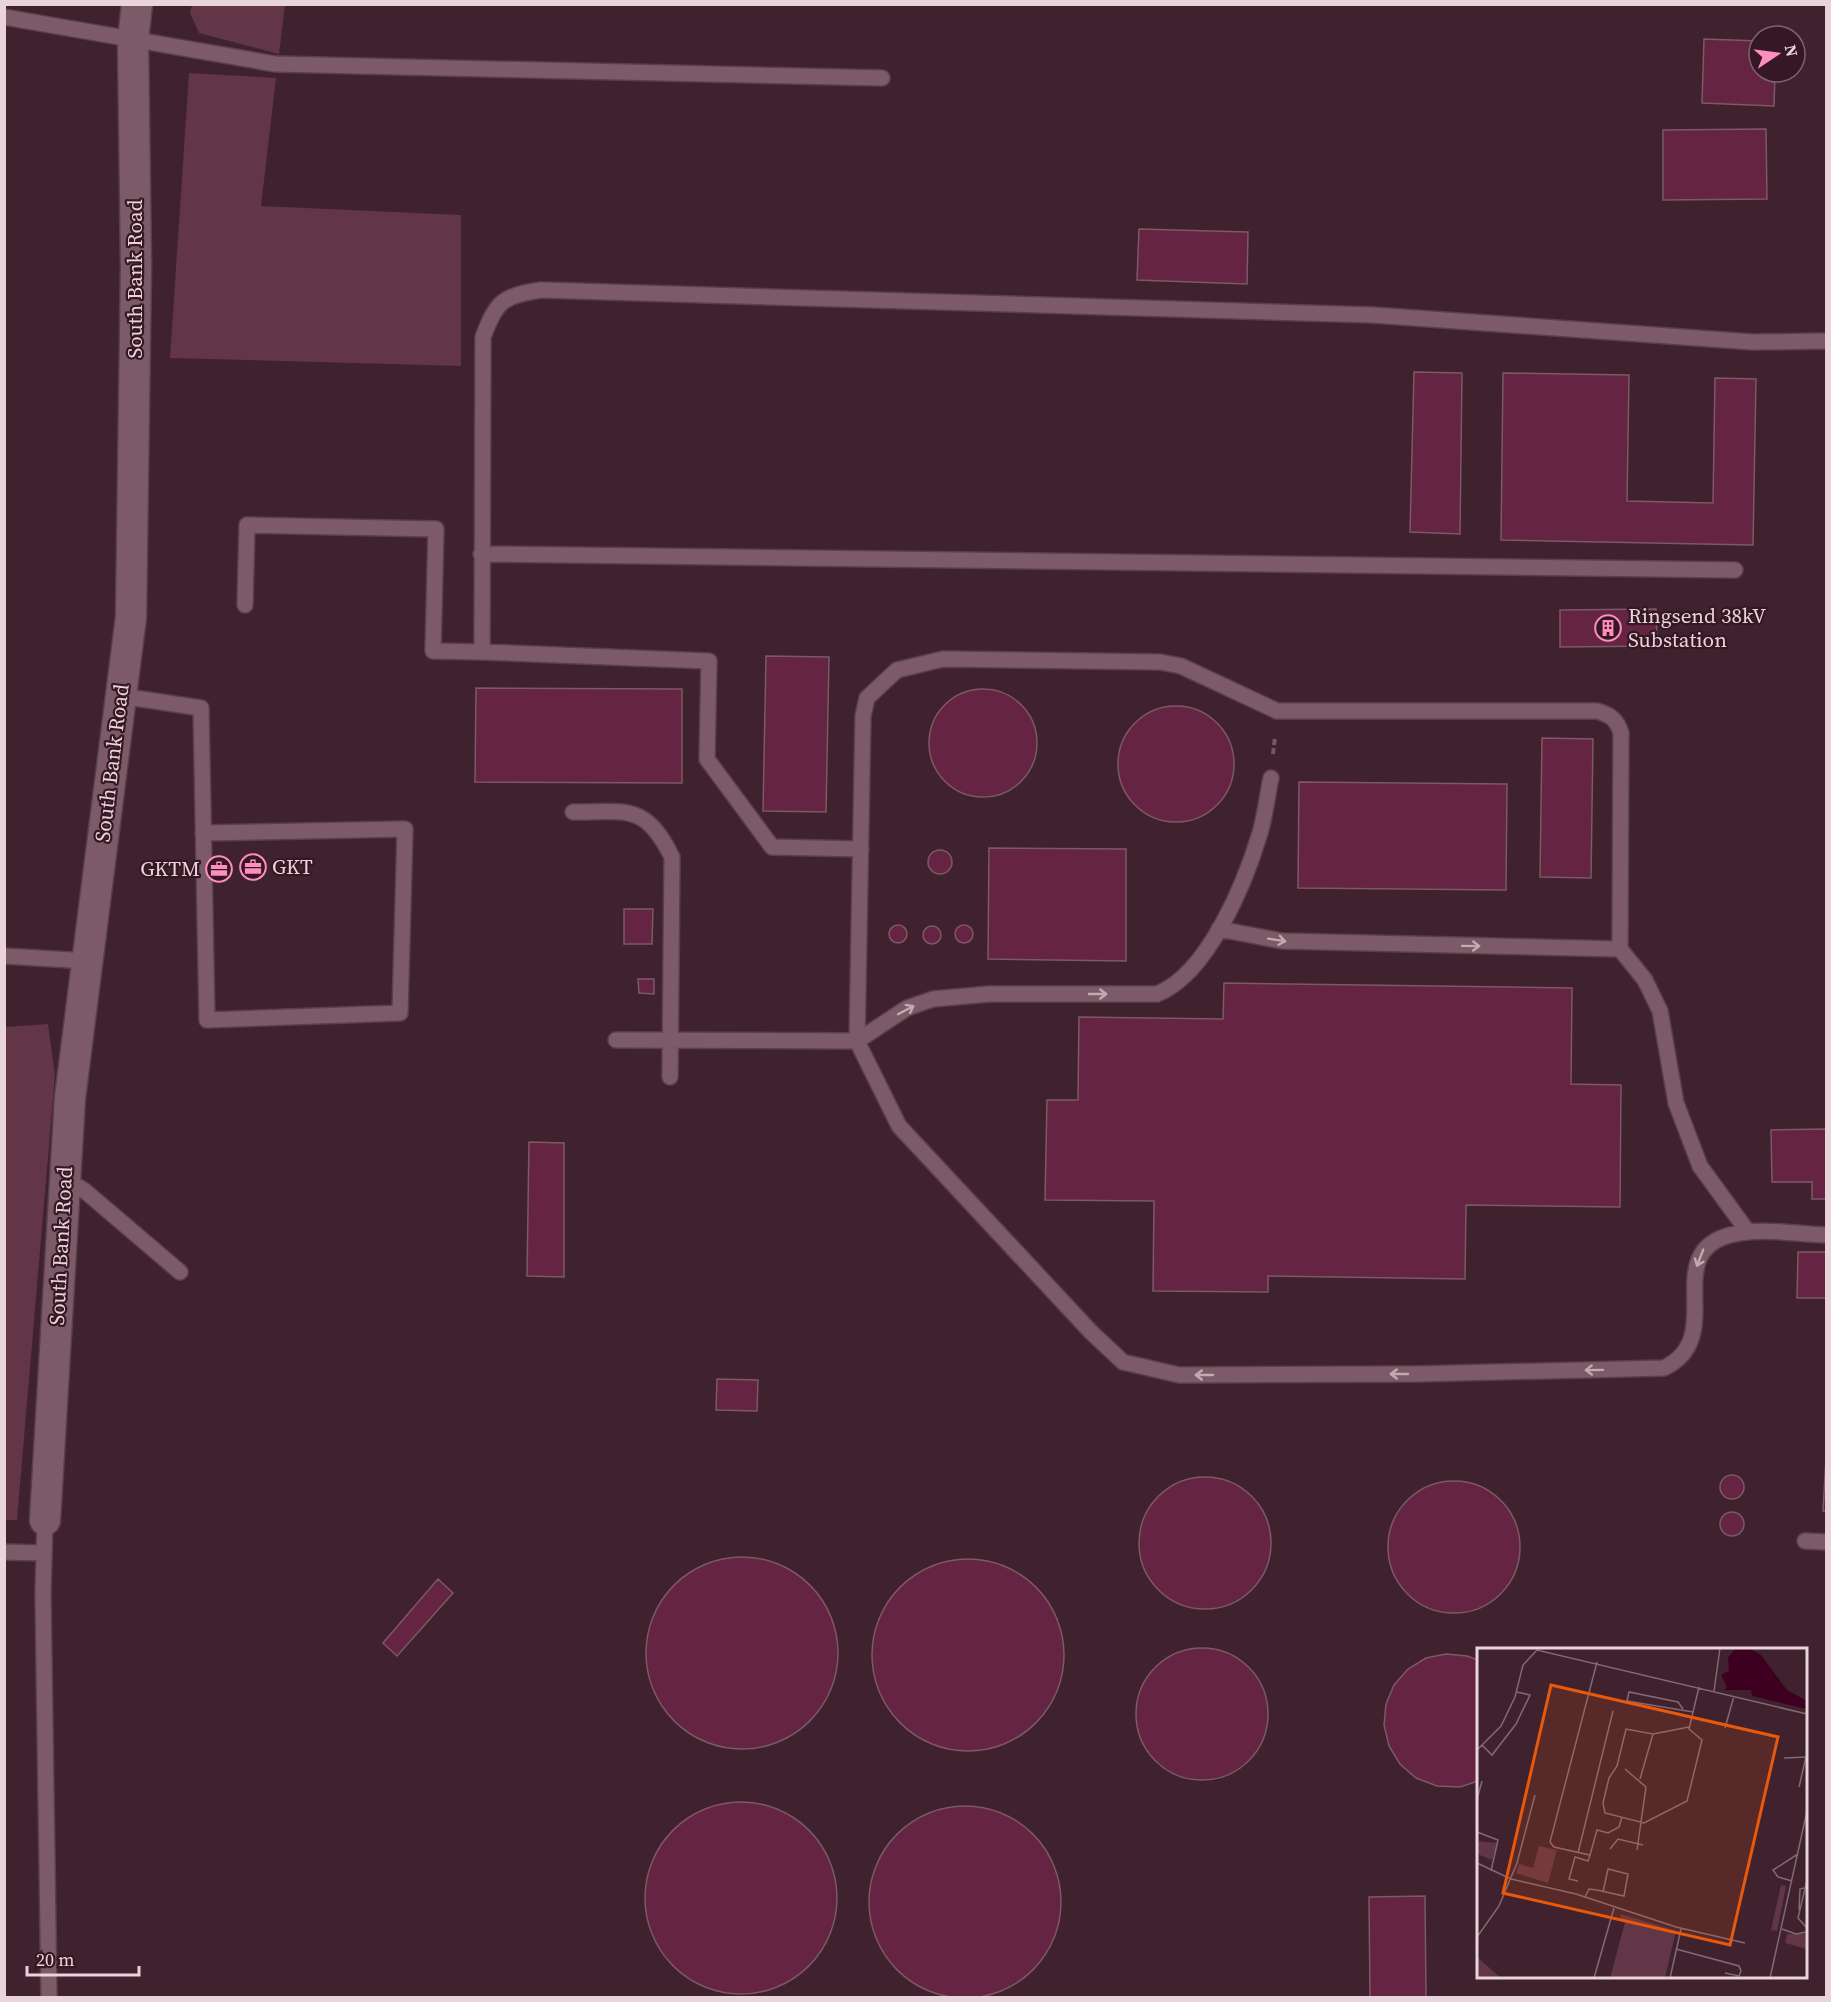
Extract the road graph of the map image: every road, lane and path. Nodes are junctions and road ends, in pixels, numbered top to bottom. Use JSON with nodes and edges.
{"nodes":[{"id":1,"x":137,"y":4,"type":"edge"},
{"id":2,"x":4,"y":17,"type":"edge"},
{"id":3,"x":133,"y":40,"type":"junction"},
{"id":4,"x":882,"y":78,"type":"dead end"},
{"id":5,"x":1827,"y":341,"type":"edge"},
{"id":6,"x":481,"y":554,"type":"junction"},
{"id":7,"x":1735,"y":570,"type":"dead end"},
{"id":8,"x":245,"y":605,"type":"dead end"},
{"id":9,"x":482,"y":652,"type":"junction"},
{"id":10,"x":121,"y":696,"type":"junction"},
{"id":11,"x":1277,"y":711,"type":"junction"},
{"id":12,"x":1271,"y":778,"type":"joint"},
{"id":13,"x":573,"y":812,"type":"dead end"},
{"id":14,"x":203,"y":833,"type":"junction"},
{"id":15,"x":861,"y":849,"type":"junction"},
{"id":16,"x":1219,"y":929,"type":"junction"},
{"id":17,"x":1620,"y":949,"type":"junction"},
{"id":18,"x":4,"y":956,"type":"edge"},
{"id":19,"x":87,"y":961,"type":"junction"},
{"id":20,"x":616,"y":1040,"type":"dead end"},
{"id":21,"x":670,"y":1040,"type":"junction"},
{"id":22,"x":856,"y":1041,"type":"junction"},
{"id":23,"x":670,"y":1077,"type":"dead end"},
{"id":24,"x":65,"y":1179,"type":"junction"},
{"id":25,"x":1748,"y":1232,"type":"junction"},
{"id":26,"x":1827,"y":1235,"type":"edge"},
{"id":27,"x":180,"y":1272,"type":"dead end"},
{"id":28,"x":45,"y":1521,"type":"joint"},
{"id":29,"x":1805,"y":1541,"type":"dead end"},
{"id":30,"x":1827,"y":1542,"type":"edge"},
{"id":31,"x":4,"y":1552,"type":"edge"},
{"id":32,"x":44,"y":1553,"type":"junction"},
{"id":33,"x":49,"y":1998,"type":"edge"}],
"edges":[{"from":1,"to":3,"type":"street","name":"South Bank Road"},
{"from":2,"to":3,"type":"lane"},
{"from":3,"to":4,"type":"lane"},
{"from":3,"to":10,"type":"street","name":"South Bank Road"},
{"from":5,"to":6,"type":"lane"},
{"from":6,"to":7,"type":"lane"},
{"from":6,"to":9,"type":"lane"},
{"from":8,"to":9,"type":"lane"},
{"from":9,"to":15,"type":"lane"},
{"from":10,"to":14,"type":"lane"},
{"from":10,"to":19,"type":"street","name":"South Bank Road"},
{"from":11,"to":12,"type":"path"},
{"from":11,"to":15,"type":"lane"},
{"from":11,"to":17,"type":"lane"},
{"from":12,"to":16,"type":"lane"},
{"from":13,"to":21,"type":"lane"},
{"from":14,"to":14,"type":"lane"},
{"from":15,"to":22,"type":"lane"},
{"from":16,"to":17,"type":"lane","one_way":true},
{"from":22,"to":16,"type":"lane","one_way":true},
{"from":17,"to":25,"type":"lane"},
{"from":18,"to":19,"type":"lane"},
{"from":19,"to":24,"type":"street","name":"South Bank Road"},
{"from":20,"to":21,"type":"lane"},
{"from":21,"to":22,"type":"lane"},
{"from":21,"to":23,"type":"lane"},
{"from":25,"to":22,"type":"lane","one_way":true},
{"from":24,"to":27,"type":"lane"},
{"from":24,"to":28,"type":"street","name":"South Bank Road"},
{"from":25,"to":26,"type":"lane"},
{"from":28,"to":32,"type":"lane"},
{"from":29,"to":30,"type":"lane"},
{"from":31,"to":32,"type":"lane"},
{"from":32,"to":33,"type":"lane"}]}
